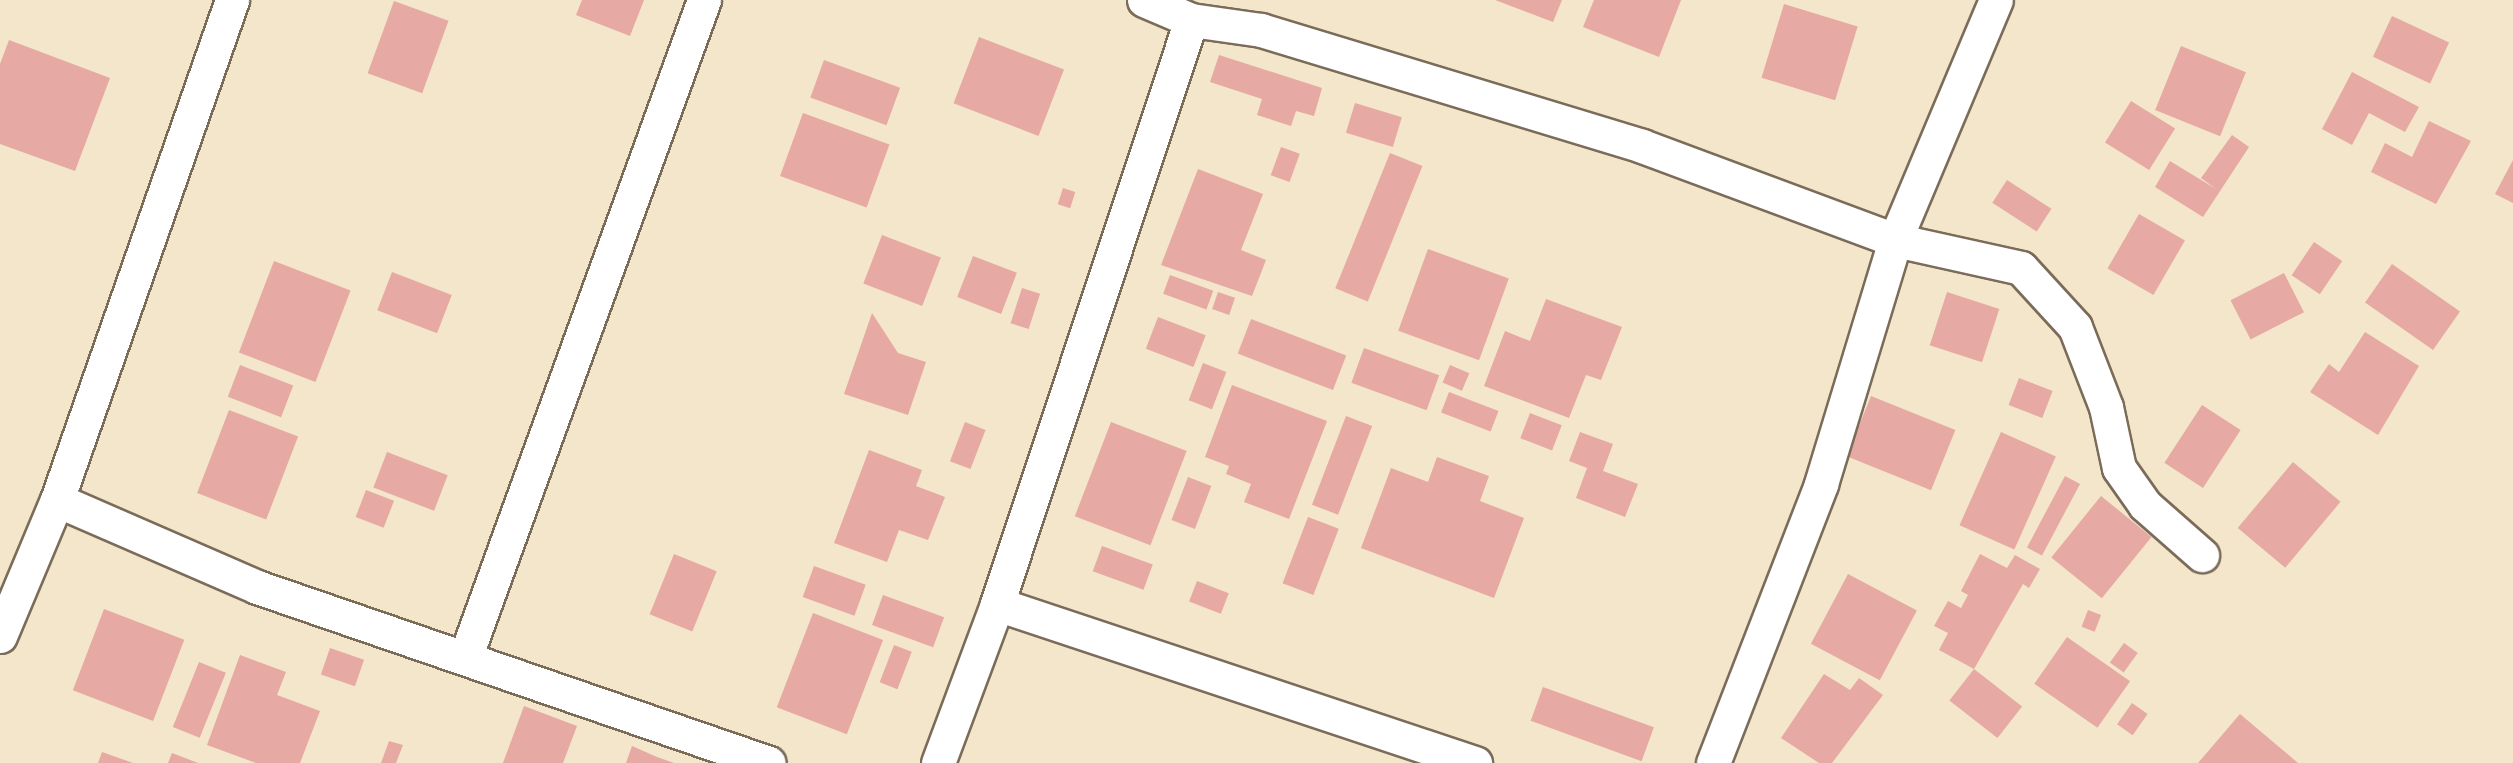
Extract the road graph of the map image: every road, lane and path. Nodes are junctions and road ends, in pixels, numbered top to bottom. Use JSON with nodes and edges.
{"nodes":[{"id":1,"x":232,"y":0,"type":"edge"},
{"id":2,"x":704,"y":0,"type":"edge"},
{"id":3,"x":1144,"y":0,"type":"edge"},
{"id":4,"x":1995,"y":0,"type":"edge"},
{"id":5,"x":1191,"y":20,"type":"junction"},
{"id":6,"x":1895,"y":240,"type":"junction"},
{"id":7,"x":57,"y":500,"type":"junction"},
{"id":8,"x":2202,"y":555,"type":"dead end"},
{"id":9,"x":997,"y":604,"type":"junction"},
{"id":10,"x":0,"y":636,"type":"edge"},
{"id":11,"x":465,"y":658,"type":"junction"},
{"id":12,"x":769,"y":763,"type":"edge"},
{"id":13,"x":938,"y":763,"type":"edge"},
{"id":14,"x":1475,"y":763,"type":"edge"},
{"id":15,"x":1713,"y":763,"type":"edge"}],
"edges":[{"from":1,"to":7,"type":"street"},
{"from":2,"to":11,"type":"street"},
{"from":3,"to":5,"type":"street"},
{"from":4,"to":6,"type":"street"},
{"from":5,"to":6,"type":"street"},
{"from":5,"to":9,"type":"street"},
{"from":6,"to":8,"type":"street"},
{"from":6,"to":15,"type":"street"},
{"from":7,"to":10,"type":"street"},
{"from":7,"to":11,"type":"street"},
{"from":9,"to":13,"type":"street"},
{"from":9,"to":14,"type":"street"},
{"from":11,"to":12,"type":"street"}]}
